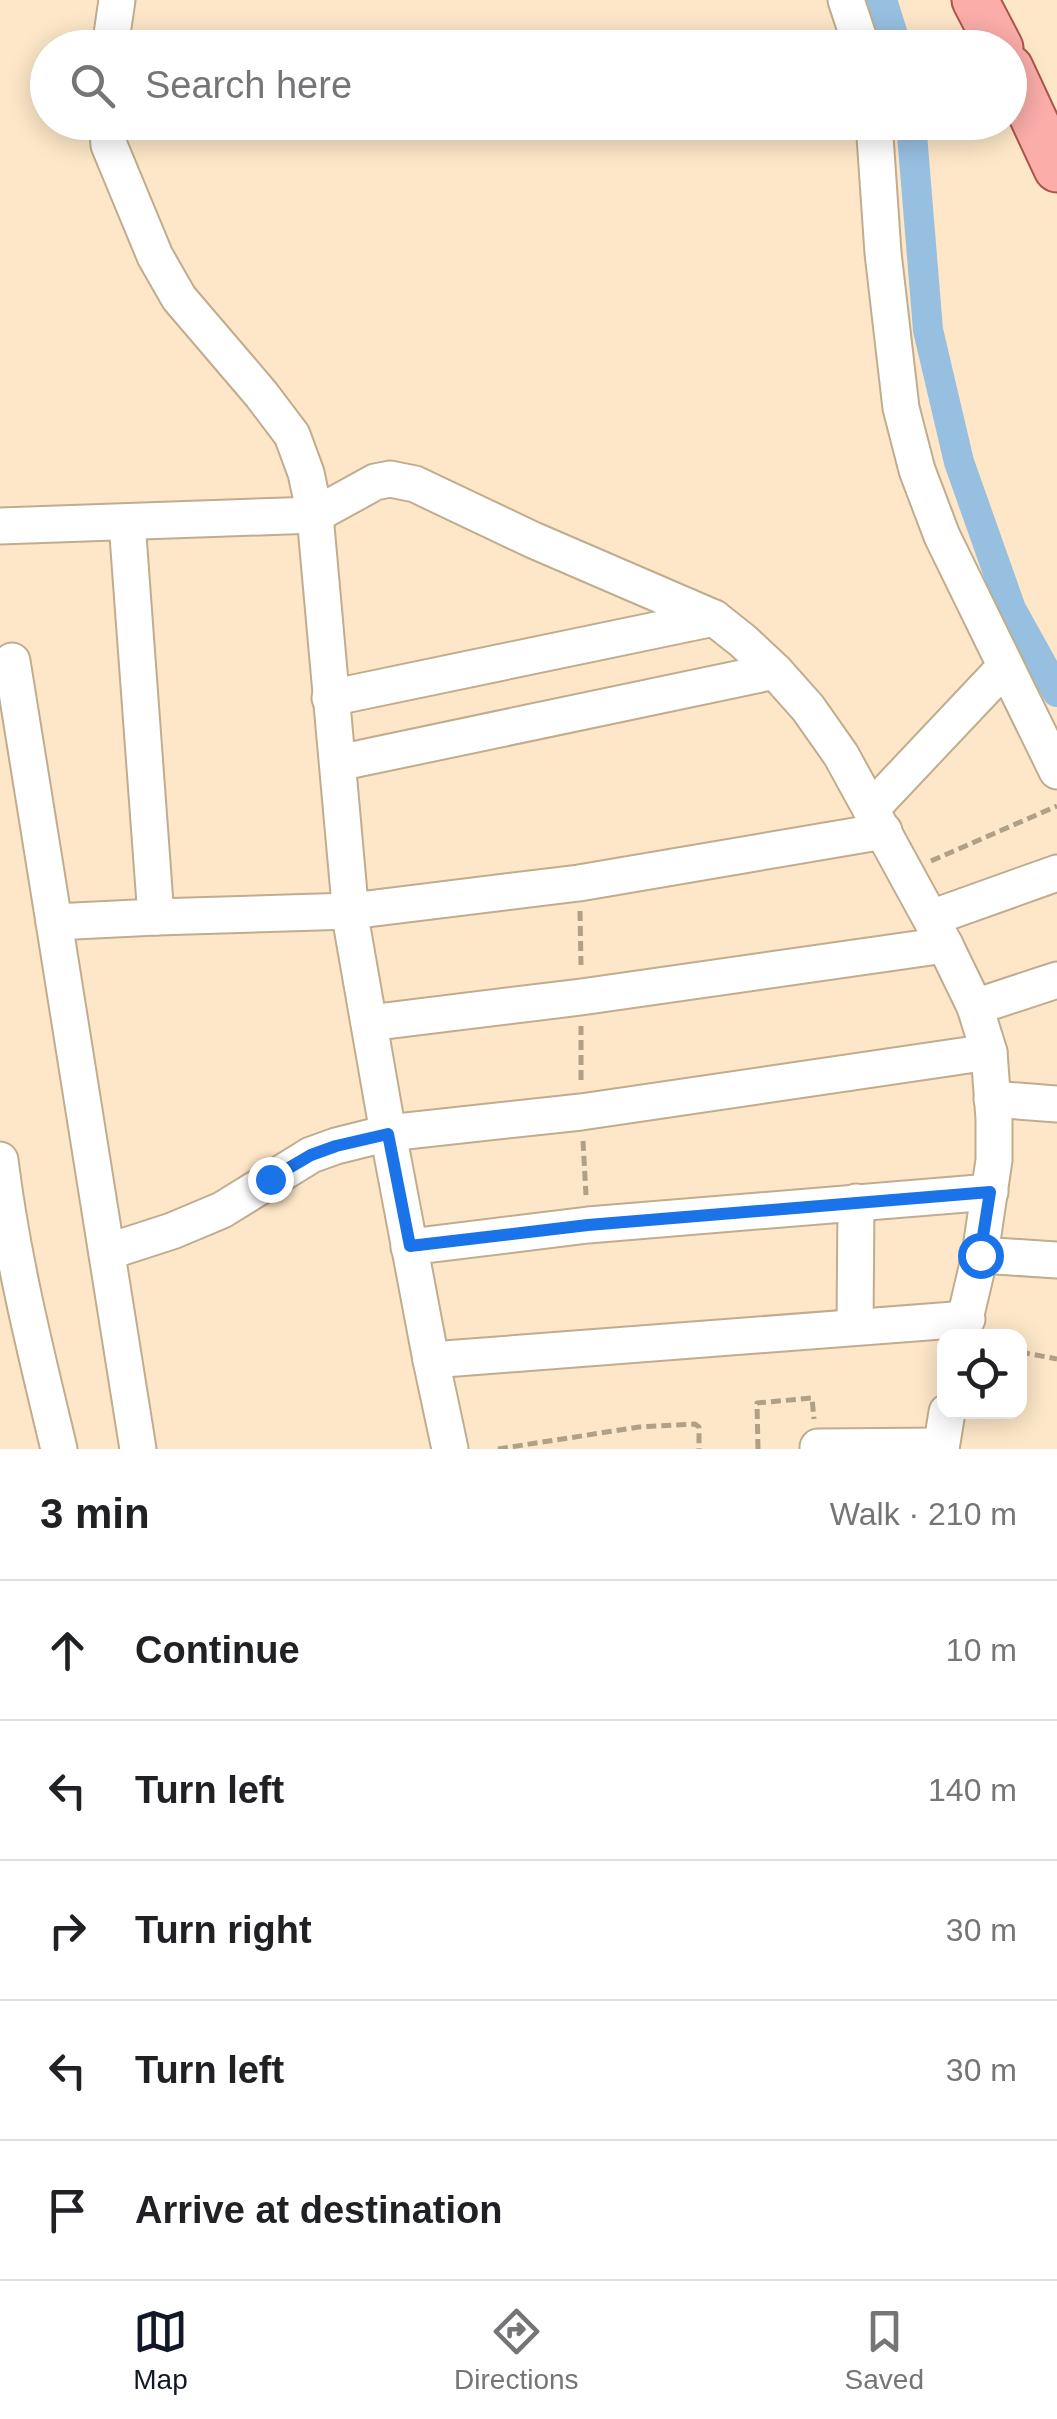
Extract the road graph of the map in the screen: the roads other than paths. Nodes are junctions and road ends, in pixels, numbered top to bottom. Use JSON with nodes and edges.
{"nodes":[{"id":1,"x":117,"y":0,"type":"edge"},
{"id":2,"x":846,"y":0,"type":"edge"},
{"id":3,"x":975,"y":0,"type":"edge"},
{"id":4,"x":113,"y":30,"type":"edge"},
{"id":5,"x":856,"y":30,"type":"edge"},
{"id":6,"x":991,"y":30,"type":"edge"},
{"id":7,"x":1027,"y":105,"type":"edge"},
{"id":8,"x":108,"y":140,"type":"edge"},
{"id":9,"x":875,"y":140,"type":"edge"},
{"id":10,"x":1057,"y":169,"type":"edge"},
{"id":11,"x":315,"y":516,"type":"junction"},
{"id":12,"x":126,"y":522,"type":"junction"},
{"id":13,"x":0,"y":526,"type":"edge"},
{"id":14,"x":714,"y":618,"type":"junction"},
{"id":15,"x":12,"y":661,"type":"dead end"},
{"id":16,"x":1005,"y":667,"type":"junction"},
{"id":17,"x":775,"y":671,"type":"junction"},
{"id":18,"x":330,"y":698,"type":"junction"},
{"id":19,"x":338,"y":763,"type":"junction"},
{"id":20,"x":1057,"y":771,"type":"edge"},
{"id":21,"x":878,"y":820,"type":"junction"},
{"id":22,"x":1057,"y":873,"type":"edge"},
{"id":23,"x":352,"y":912,"type":"junction"},
{"id":24,"x":156,"y":916,"type":"junction"},
{"id":25,"x":54,"y":922,"type":"junction"},
{"id":26,"x":938,"y":932,"type":"junction"},
{"id":27,"x":1057,"y":980,"type":"edge"},
{"id":28,"x":975,"y":1006,"type":"junction"},
{"id":29,"x":369,"y":1023,"type":"junction"},
{"id":30,"x":989,"y":1052,"type":"junction"},
{"id":31,"x":992,"y":1099,"type":"junction"},
{"id":32,"x":1057,"y":1104,"type":"edge"},
{"id":33,"x":388,"y":1134,"type":"junction"},
{"id":34,"x":0,"y":1160,"type":"edge"},
{"id":35,"x":990,"y":1192,"type":"junction"},
{"id":36,"x":856,"y":1202,"type":"junction"},
{"id":37,"x":410,"y":1246,"type":"junction"},
{"id":38,"x":107,"y":1252,"type":"junction"},
{"id":39,"x":980,"y":1255,"type":"junction"},
{"id":40,"x":1057,"y":1260,"type":"edge"},
{"id":41,"x":855,"y":1326,"type":"junction"},
{"id":42,"x":964,"y":1328,"type":"edge"},
{"id":43,"x":431,"y":1360,"type":"junction"},
{"id":44,"x":943,"y":1435,"type":"edge"},
{"id":45,"x":818,"y":1448,"type":"edge"},
{"id":46,"x":59,"y":1449,"type":"edge"},
{"id":47,"x":138,"y":1449,"type":"edge"},
{"id":48,"x":450,"y":1449,"type":"edge"}],
"edges":[{"from":1,"to":4,"type":"street"},
{"from":2,"to":5,"type":"street"},
{"from":3,"to":6,"type":"main road"},
{"from":7,"to":10,"type":"main road"},
{"from":8,"to":11,"type":"street"},
{"from":9,"to":16,"type":"street"},
{"from":11,"to":12,"type":"street"},
{"from":11,"to":14,"type":"street"},
{"from":11,"to":18,"type":"street"},
{"from":12,"to":13,"type":"street"},
{"from":12,"to":24,"type":"street"},
{"from":14,"to":17,"type":"street"},
{"from":14,"to":18,"type":"street"},
{"from":15,"to":25,"type":"street"},
{"from":16,"to":20,"type":"street"},
{"from":16,"to":21,"type":"street"},
{"from":17,"to":19,"type":"street"},
{"from":17,"to":21,"type":"street"},
{"from":18,"to":19,"type":"street"},
{"from":19,"to":23,"type":"street"},
{"from":21,"to":23,"type":"street"},
{"from":21,"to":26,"type":"street"},
{"from":22,"to":26,"type":"street"},
{"from":23,"to":24,"type":"street"},
{"from":23,"to":29,"type":"street"},
{"from":24,"to":25,"type":"street"},
{"from":25,"to":38,"type":"street"},
{"from":26,"to":28,"type":"street"},
{"from":26,"to":29,"type":"street"},
{"from":27,"to":28,"type":"street"},
{"from":28,"to":30,"type":"street"},
{"from":29,"to":33,"type":"street"},
{"from":30,"to":31,"type":"street"},
{"from":30,"to":33,"type":"street"},
{"from":31,"to":32,"type":"street"},
{"from":31,"to":35,"type":"street"},
{"from":33,"to":37,"type":"street"},
{"from":33,"to":38,"type":"street"},
{"from":34,"to":46,"type":"street"},
{"from":35,"to":36,"type":"street"},
{"from":35,"to":39,"type":"street"},
{"from":36,"to":37,"type":"street"},
{"from":36,"to":41,"type":"street"},
{"from":37,"to":43,"type":"street"},
{"from":38,"to":47,"type":"street"},
{"from":39,"to":40,"type":"street"},
{"from":39,"to":42,"type":"street"},
{"from":41,"to":42,"type":"street"},
{"from":41,"to":43,"type":"street"},
{"from":43,"to":48,"type":"street"},
{"from":44,"to":45,"type":"street"}]}
